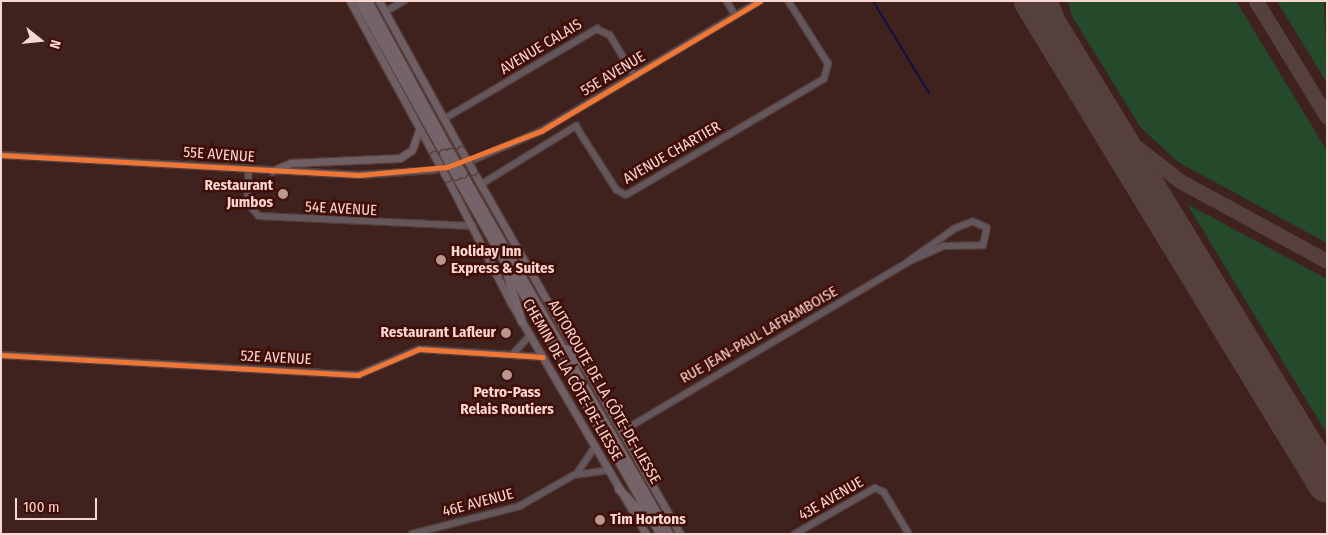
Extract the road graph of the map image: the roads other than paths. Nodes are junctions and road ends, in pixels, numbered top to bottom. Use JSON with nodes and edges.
{"nodes":[{"id":1,"x":350,"y":1,"type":"edge"},
{"id":2,"x":359,"y":1,"type":"edge"},
{"id":3,"x":368,"y":1,"type":"edge"},
{"id":4,"x":379,"y":1,"type":"edge"},
{"id":5,"x":404,"y":1,"type":"edge"},
{"id":6,"x":727,"y":1,"type":"edge"},
{"id":7,"x":760,"y":1,"type":"edge"},
{"id":8,"x":788,"y":1,"type":"edge"},
{"id":9,"x":385,"y":12,"type":"junction"},
{"id":10,"x":736,"y":16,"type":"junction"},
{"id":11,"x":635,"y":76,"type":"junction"},
{"id":12,"x":444,"y":120,"type":"junction"},
{"id":13,"x":419,"y":130,"type":"junction"},
{"id":14,"x":447,"y":153,"type":"junction"},
{"id":15,"x":1,"y":155,"type":"edge"},
{"id":16,"x":473,"y":160,"type":"dead end"},
{"id":17,"x":249,"y":170,"type":"junction"},
{"id":18,"x":435,"y":170,"type":"dead end"},
{"id":19,"x":272,"y":171,"type":"junction"},
{"id":20,"x":460,"y":175,"type":"junction"},
{"id":21,"x":480,"y":185,"type":"junction"},
{"id":22,"x":473,"y":226,"type":"junction"},
{"id":23,"x":500,"y":254,"type":"junction"},
{"id":24,"x":910,"y":261,"type":"junction"},
{"id":25,"x":522,"y":322,"type":"junction"},
{"id":26,"x":550,"y":326,"type":"junction"},
{"id":27,"x":530,"y":334,"type":"junction"},
{"id":28,"x":1,"y":354,"type":"edge"},
{"id":29,"x":514,"y":354,"type":"junction"},
{"id":30,"x":543,"y":357,"type":"junction"},
{"id":31,"x":591,"y":373,"type":"junction"},
{"id":32,"x":621,"y":432,"type":"junction"},
{"id":33,"x":595,"y":447,"type":"junction"},
{"id":34,"x":608,"y":470,"type":"junction"},
{"id":35,"x":574,"y":475,"type":"junction"},
{"id":36,"x":619,"y":489,"type":"junction"},
{"id":37,"x":412,"y":534,"type":"edge"},
{"id":38,"x":646,"y":534,"type":"edge"},
{"id":39,"x":659,"y":534,"type":"edge"},
{"id":40,"x":669,"y":534,"type":"edge"},
{"id":41,"x":680,"y":534,"type":"edge"},
{"id":42,"x":796,"y":534,"type":"edge"},
{"id":43,"x":909,"y":534,"type":"edge"}],
"edges":[{"from":1,"to":13,"type":"main road","name":"CHEMIN DE LA CÔTE-DE-LIESSE"},
{"from":2,"to":14,"type":"highway","name":"AUTOROUTE DE LA CÔTE-DE-LIESSE"},
{"from":3,"to":14,"type":"highway","name":"AUTOROUTE DE LA CÔTE-DE-LIESSE"},
{"from":4,"to":9,"type":"main road","name":"CHEMIN DE LA CÔTE-DE-LIESSE"},
{"from":5,"to":9,"type":"street"},
{"from":6,"to":10,"type":"street"},
{"from":7,"to":10,"type":"street"},
{"from":8,"to":21,"type":"street","name":"AVENUE CHARTIER"},
{"from":9,"to":12,"type":"main road","name":"CHEMIN DE LA CÔTE-DE-LIESSE"},
{"from":10,"to":11,"type":"street","name":"55E AVENUE"},
{"from":11,"to":12,"type":"street","name":"AVENUE CALAIS"},
{"from":11,"to":16,"type":"street","name":"55E AVENUE"},
{"from":12,"to":21,"type":"main road","name":"CHEMIN DE LA CÔTE-DE-LIESSE","bridge":true},
{"from":13,"to":19,"type":"main road"},
{"from":13,"to":22,"type":"main road","name":"CHEMIN DE LA CÔTE-DE-LIESSE","bridge":true},
{"from":14,"to":20,"type":"highway","name":"AUTOROUTE DE LA CÔTE-DE-LIESSE","bridge":true},
{"from":15,"to":17,"type":"street","name":"55E AVENUE"},
{"from":17,"to":19,"type":"street","name":"55E AVENUE"},
{"from":17,"to":22,"type":"street","name":"54E AVENUE"},
{"from":18,"to":19,"type":"street","name":"55E AVENUE"},
{"from":20,"to":23,"type":"highway","name":"AUTOROUTE DE LA CÔTE-DE-LIESSE"},
{"from":20,"to":26,"type":"highway","name":"AUTOROUTE DE LA CÔTE-DE-LIESSE"},
{"from":21,"to":31,"type":"main road","name":"CHEMIN DE LA CÔTE-DE-LIESSE"},
{"from":22,"to":25,"type":"main road","name":"CHEMIN DE LA CÔTE-DE-LIESSE"},
{"from":23,"to":25,"type":"highway"},
{"from":23,"to":39,"type":"highway","name":"AUTOROUTE DE LA CÔTE-DE-LIESSE"},
{"from":24,"to":24,"type":"street","name":"RUE JEAN-PAUL LAFRAMBOISE"},
{"from":24,"to":32,"type":"street","name":"RUE JEAN-PAUL LAFRAMBOISE"},
{"from":25,"to":27,"type":"main road","name":"CHEMIN DE LA CÔTE-DE-LIESSE"},
{"from":26,"to":31,"type":"highway"},
{"from":26,"to":40,"type":"highway","name":"AUTOROUTE DE LA CÔTE-DE-LIESSE"},
{"from":27,"to":29,"type":"street"},
{"from":27,"to":30,"type":"main road","name":"CHEMIN DE LA CÔTE-DE-LIESSE"},
{"from":28,"to":29,"type":"street","name":"52E AVENUE"},
{"from":29,"to":30,"type":"street","name":"52E AVENUE"},
{"from":30,"to":33,"type":"main road","name":"CHEMIN DE LA CÔTE-DE-LIESSE"},
{"from":31,"to":32,"type":"main road","name":"CHEMIN DE LA CÔTE-DE-LIESSE"},
{"from":32,"to":41,"type":"main road","name":"CHEMIN DE LA CÔTE-DE-LIESSE"},
{"from":33,"to":34,"type":"main road","name":"CHEMIN DE LA CÔTE-DE-LIESSE"},
{"from":33,"to":35,"type":"street","name":"46E AVENUE"},
{"from":34,"to":35,"type":"street","name":"46E AVENUE"},
{"from":34,"to":36,"type":"main road","name":"CHEMIN DE LA CÔTE-DE-LIESSE"},
{"from":35,"to":37,"type":"street","name":"46E AVENUE"},
{"from":36,"to":38,"type":"main road","name":"CHEMIN DE LA CÔTE-DE-LIESSE"},
{"from":36,"to":39,"type":"highway"},
{"from":42,"to":43,"type":"street","name":"43E AVENUE"}]}
